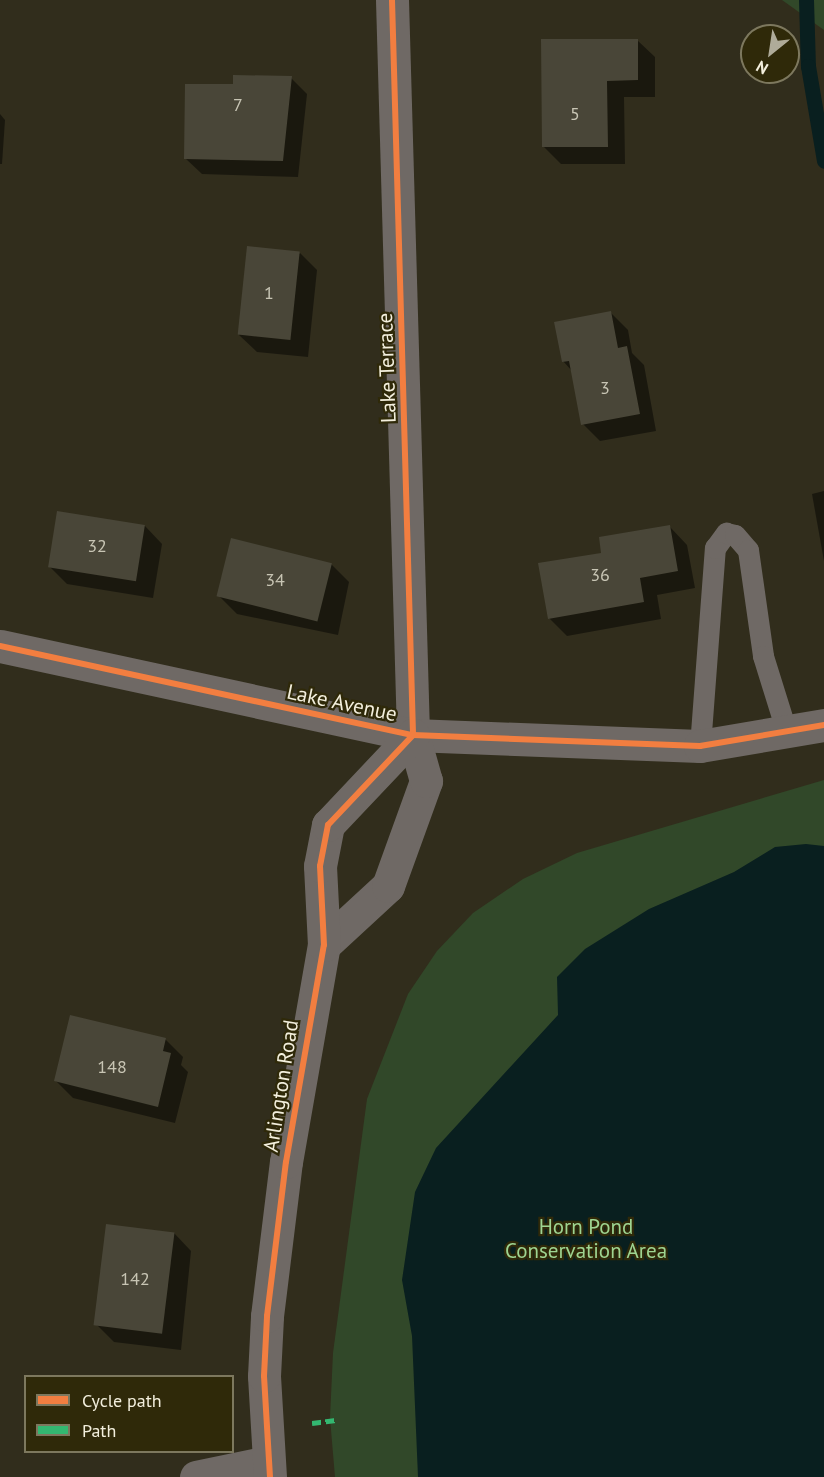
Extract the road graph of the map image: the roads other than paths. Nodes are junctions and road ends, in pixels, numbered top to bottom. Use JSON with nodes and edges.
{"nodes":[{"id":1,"x":392,"y":0,"type":"edge"},
{"id":2,"x":0,"y":646,"type":"edge"},
{"id":3,"x":824,"y":725,"type":"edge"},
{"id":4,"x":787,"y":733,"type":"junction"},
{"id":5,"x":413,"y":735,"type":"junction"},
{"id":6,"x":700,"y":746,"type":"junction"},
{"id":7,"x":324,"y":945,"type":"junction"},
{"id":8,"x":269,"y":1470,"type":"edge"},
{"id":9,"x":196,"y":1477,"type":"edge"}],
"edges":[{"from":1,"to":5,"type":"street","name":"Lake Terrace"},
{"from":2,"to":5,"type":"street","name":"Lake Avenue"},
{"from":3,"to":4,"type":"street","name":"Lake Avenue"},
{"from":4,"to":6,"type":"street","name":"Lake Avenue"},
{"from":4,"to":6,"type":"lane"},
{"from":5,"to":6,"type":"street","name":"Lake Avenue"},
{"from":5,"to":7,"type":"street","name":"Arlington Road"},
{"from":5,"to":7,"type":"street"},
{"from":7,"to":8,"type":"street","name":"Arlington Road"},
{"from":8,"to":9,"type":"street"}]}
